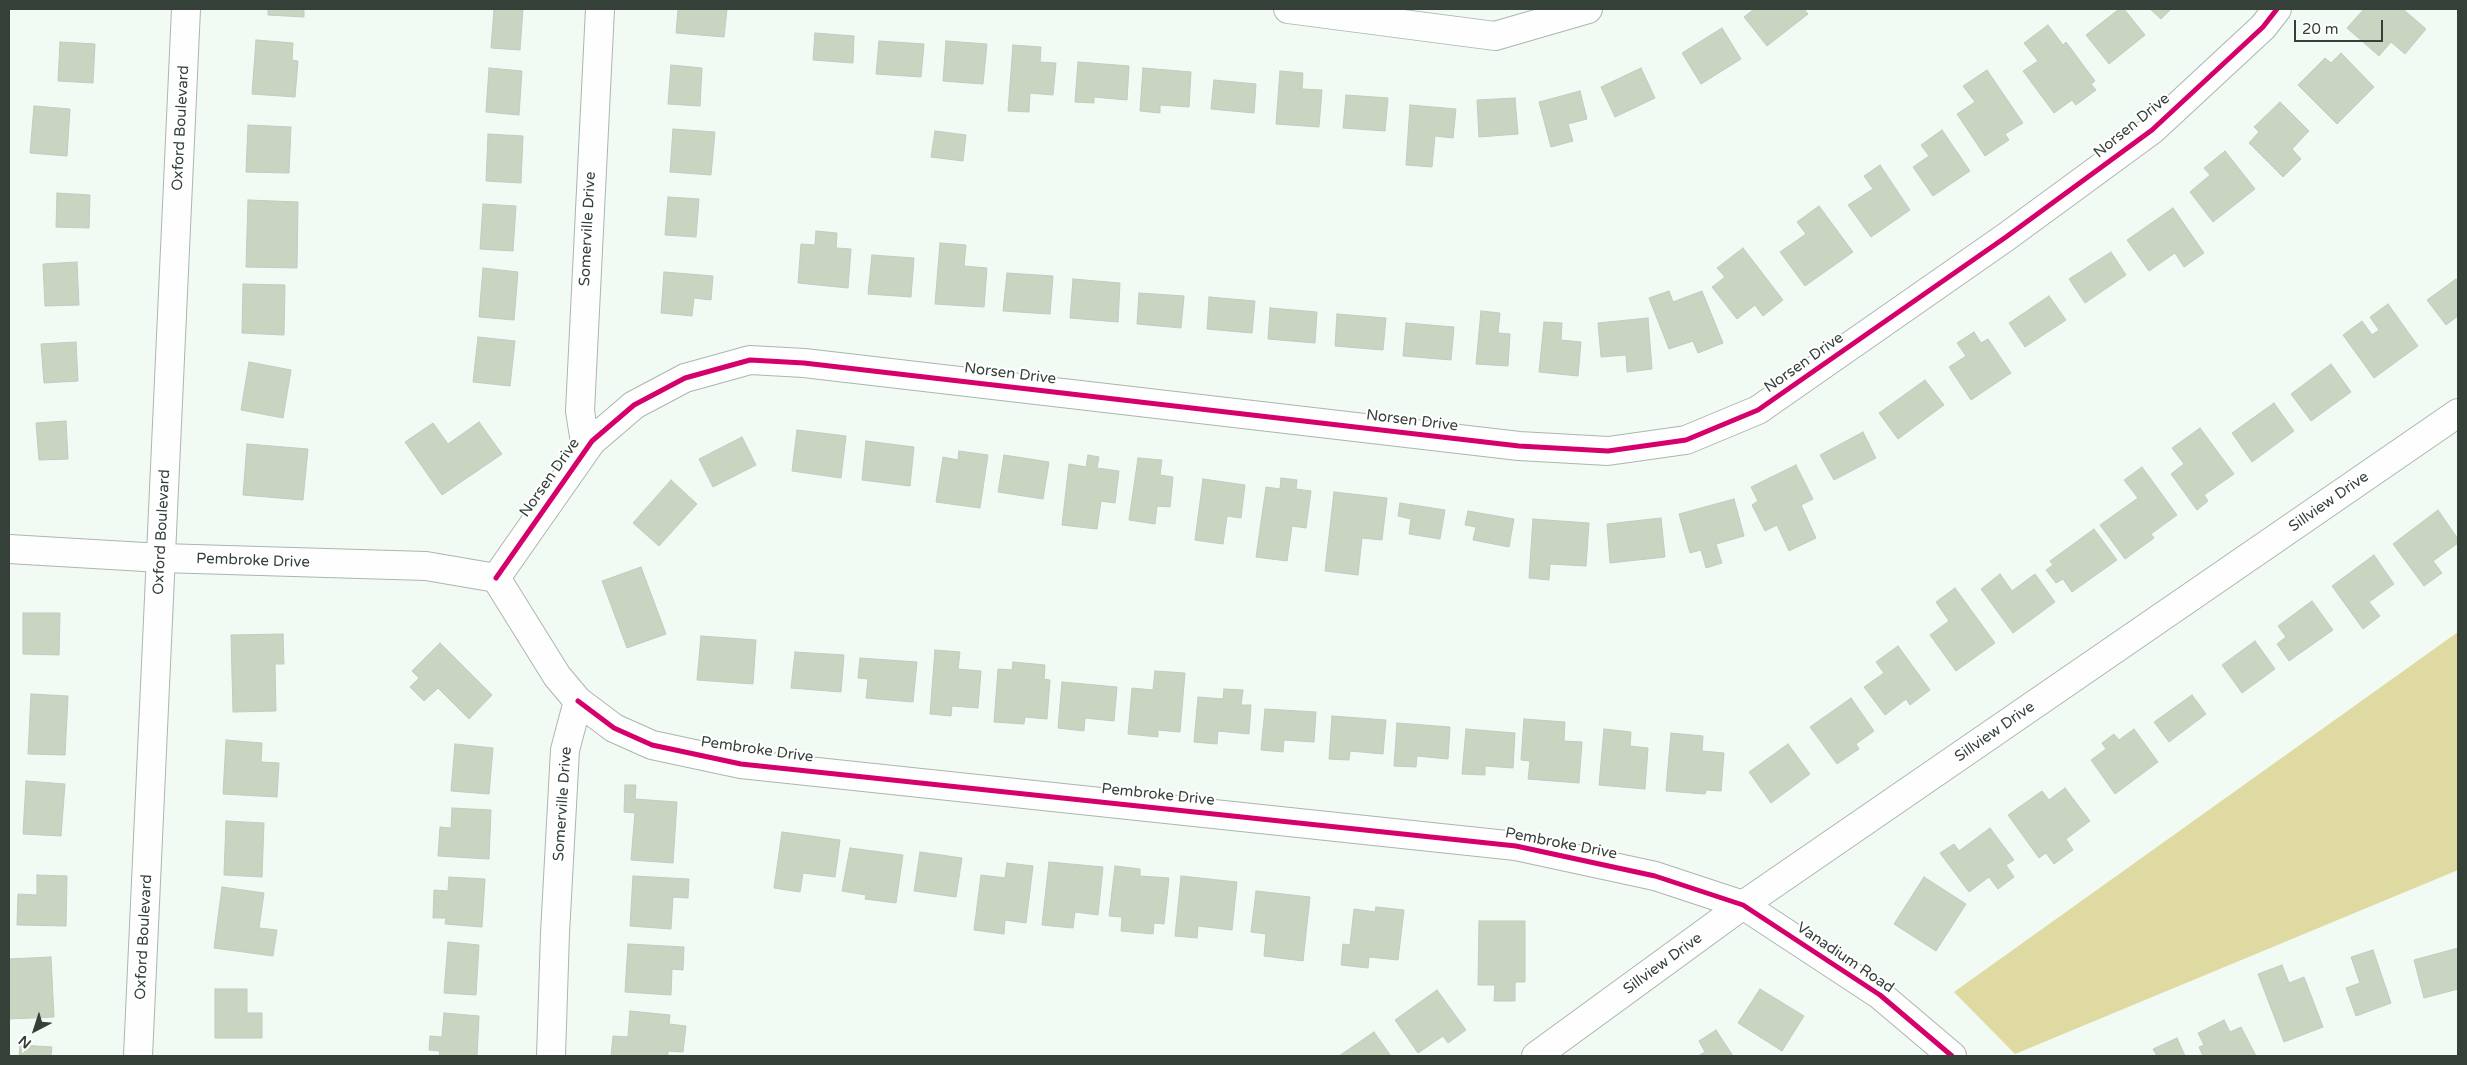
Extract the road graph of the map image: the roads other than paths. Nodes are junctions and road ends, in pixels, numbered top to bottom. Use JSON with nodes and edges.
{"nodes":[{"id":1,"x":186,"y":9,"type":"edge"},
{"id":2,"x":600,"y":9,"type":"edge"},
{"id":3,"x":1288,"y":9,"type":"edge"},
{"id":4,"x":1588,"y":9,"type":"edge"},
{"id":5,"x":2278,"y":9,"type":"edge"},
{"id":6,"x":2458,"y":413,"type":"edge"},
{"id":7,"x":586,"y":449,"type":"junction"},
{"id":8,"x":9,"y":549,"type":"edge"},
{"id":9,"x":161,"y":558,"type":"junction"},
{"id":10,"x":496,"y":578,"type":"junction"},
{"id":11,"x":578,"y":701,"type":"junction"},
{"id":12,"x":1743,"y":906,"type":"junction"},
{"id":13,"x":138,"y":1056,"type":"edge"},
{"id":14,"x":551,"y":1056,"type":"edge"},
{"id":15,"x":1536,"y":1056,"type":"edge"},
{"id":16,"x":1952,"y":1056,"type":"edge"}],
"edges":[{"from":1,"to":9,"type":"street","name":"Oxford Boulevard"},
{"from":2,"to":7,"type":"street","name":"Somerville Drive"},
{"from":3,"to":4,"type":"street"},
{"from":5,"to":7,"type":"street","name":"Norsen Drive"},
{"from":6,"to":12,"type":"street","name":"Sillview Drive"},
{"from":7,"to":10,"type":"street","name":"Norsen Drive"},
{"from":8,"to":9,"type":"street","name":"Pembroke Drive"},
{"from":9,"to":10,"type":"street","name":"Pembroke Drive"},
{"from":9,"to":13,"type":"street","name":"Oxford Boulevard"},
{"from":10,"to":11,"type":"street"},
{"from":11,"to":12,"type":"street","name":"Pembroke Drive"},
{"from":11,"to":14,"type":"street","name":"Somerville Drive"},
{"from":12,"to":15,"type":"street","name":"Sillview Drive"},
{"from":12,"to":16,"type":"street","name":"Vanadium Road"}]}
